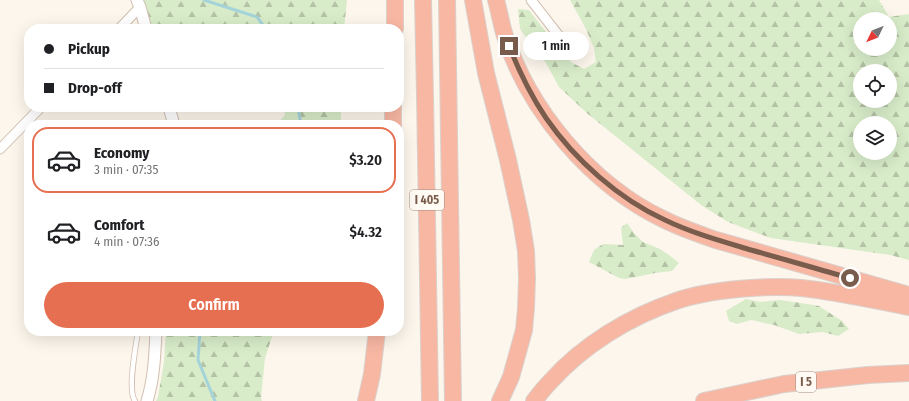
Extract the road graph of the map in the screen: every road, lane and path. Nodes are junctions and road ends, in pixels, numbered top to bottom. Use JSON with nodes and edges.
{"nodes":[{"id":1,"x":395,"y":0,"type":"edge"},
{"id":2,"x":422,"y":0,"type":"edge"},
{"id":3,"x":447,"y":0,"type":"edge"},
{"id":4,"x":473,"y":0,"type":"edge"},
{"id":5,"x":496,"y":0,"type":"edge"},
{"id":6,"x":531,"y":0,"type":"edge"},
{"id":7,"x":139,"y":4,"type":"edge"},
{"id":8,"x":123,"y":24,"type":"edge"},
{"id":9,"x":145,"y":24,"type":"edge"},
{"id":10,"x":395,"y":24,"type":"edge"},
{"id":11,"x":570,"y":50,"type":"dead end"},
{"id":12,"x":36,"y":112,"type":"edge"},
{"id":13,"x":28,"y":120,"type":"edge"},
{"id":14,"x":24,"y":124,"type":"edge"},
{"id":15,"x":0,"y":149,"type":"edge"},
{"id":16,"x":909,"y":295,"type":"edge"},
{"id":17,"x":909,"y":307,"type":"edge"},
{"id":18,"x":137,"y":336,"type":"edge"},
{"id":19,"x":156,"y":336,"type":"edge"},
{"id":20,"x":377,"y":336,"type":"edge"},
{"id":21,"x":909,"y":373,"type":"edge"},
{"id":22,"x":135,"y":401,"type":"edge"},
{"id":23,"x":147,"y":401,"type":"edge"},
{"id":24,"x":366,"y":401,"type":"edge"},
{"id":25,"x":430,"y":401,"type":"edge"},
{"id":26,"x":453,"y":401,"type":"edge"},
{"id":27,"x":500,"y":401,"type":"edge"},
{"id":28,"x":534,"y":401,"type":"edge"},
{"id":29,"x":704,"y":401,"type":"edge"}],
"edges":[{"from":1,"to":10,"type":"highway"},
{"from":2,"to":25,"type":"highway","number":"I 405"},
{"from":3,"to":26,"type":"highway","number":"I 405"},
{"from":4,"to":27,"type":"highway"},
{"from":5,"to":16,"type":"highway"},
{"from":6,"to":11,"type":"street"},
{"from":7,"to":8,"type":"street"},
{"from":7,"to":9,"type":"street"},
{"from":12,"to":13,"type":"street"},
{"from":14,"to":15,"type":"street"},
{"from":17,"to":28,"type":"highway"},
{"from":18,"to":22,"type":"lane"},
{"from":19,"to":23,"type":"street"},
{"from":20,"to":24,"type":"highway"},
{"from":21,"to":29,"type":"highway","number":"I 5"}]}
